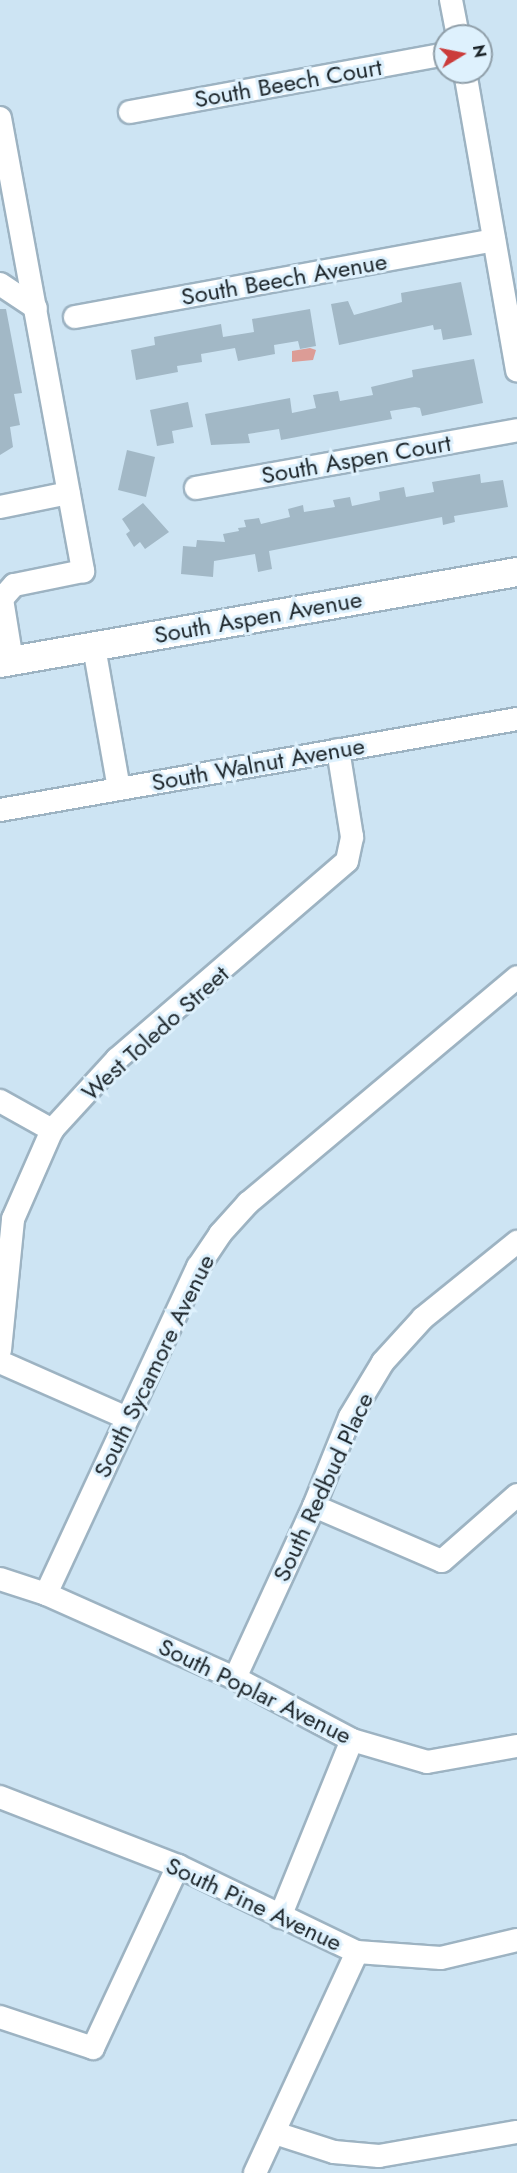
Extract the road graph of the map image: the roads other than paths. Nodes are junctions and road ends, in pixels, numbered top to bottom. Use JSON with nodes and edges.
{"nodes":[{"id":1,"x":451,"y":0,"type":"edge"},
{"id":2,"x":456,"y":24,"type":"edge"},
{"id":3,"x":433,"y":56,"type":"edge"},
{"id":4,"x":467,"y":84,"type":"edge"},
{"id":5,"x":130,"y":112,"type":"dead end"},
{"id":6,"x":0,"y":118,"type":"edge"},
{"id":7,"x":3,"y":148,"type":"edge"},
{"id":8,"x":494,"y":240,"type":"junction"},
{"id":9,"x":0,"y":284,"type":"edge"},
{"id":10,"x":36,"y":308,"type":"junction"},
{"id":11,"x":75,"y":317,"type":"dead end"},
{"id":12,"x":515,"y":346,"type":"edge"},
{"id":13,"x":517,"y":370,"type":"edge"},
{"id":14,"x":517,"y":430,"type":"edge"},
{"id":15,"x":196,"y":488,"type":"dead end"},
{"id":16,"x":69,"y":493,"type":"junction"},
{"id":17,"x":0,"y":507,"type":"edge"},
{"id":18,"x":517,"y":572,"type":"edge"},
{"id":19,"x":5,"y":594,"type":"edge"},
{"id":20,"x":94,"y":647,"type":"junction"},
{"id":21,"x":6,"y":662,"type":"edge"},
{"id":22,"x":517,"y":719,"type":"edge"},
{"id":23,"x":338,"y":750,"type":"junction"},
{"id":24,"x":118,"y":789,"type":"junction"},
{"id":25,"x":0,"y":810,"type":"edge"},
{"id":26,"x":517,"y":977,"type":"edge"},
{"id":27,"x":0,"y":1101,"type":"edge"},
{"id":28,"x":52,"y":1130,"type":"junction"},
{"id":29,"x":517,"y":1242,"type":"edge"},
{"id":30,"x":0,"y":1350,"type":"edge"},
{"id":31,"x":0,"y":1362,"type":"edge"},
{"id":32,"x":127,"y":1418,"type":"junction"},
{"id":33,"x":517,"y":1495,"type":"edge"},
{"id":34,"x":314,"y":1506,"type":"junction"},
{"id":35,"x":0,"y":1579,"type":"edge"},
{"id":36,"x":46,"y":1594,"type":"junction"},
{"id":37,"x":235,"y":1678,"type":"junction"},
{"id":38,"x":352,"y":1740,"type":"junction"},
{"id":39,"x":517,"y":1746,"type":"edge"},
{"id":40,"x":0,"y":1797,"type":"edge"},
{"id":41,"x":178,"y":1866,"type":"junction"},
{"id":42,"x":280,"y":1917,"type":"junction"},
{"id":43,"x":517,"y":1940,"type":"edge"},
{"id":44,"x":357,"y":1952,"type":"junction"},
{"id":45,"x":0,"y":2017,"type":"edge"},
{"id":46,"x":517,"y":2132,"type":"edge"},
{"id":47,"x":275,"y":2133,"type":"junction"},
{"id":48,"x":255,"y":2173,"type":"edge"}],
"edges":[{"from":1,"to":2,"type":"street"},
{"from":3,"to":5,"type":"street","name":"South Beech Court"},
{"from":4,"to":8,"type":"street"},
{"from":6,"to":7,"type":"street"},
{"from":7,"to":10,"type":"street"},
{"from":8,"to":11,"type":"street","name":"South Beech Avenue"},
{"from":8,"to":12,"type":"street"},
{"from":9,"to":10,"type":"street"},
{"from":10,"to":16,"type":"street"},
{"from":12,"to":13,"type":"street"},
{"from":14,"to":15,"type":"street","name":"South Aspen Court"},
{"from":16,"to":17,"type":"street"},
{"from":16,"to":19,"type":"street"},
{"from":18,"to":20,"type":"main road","name":"South Aspen Avenue"},
{"from":19,"to":21,"type":"street"},
{"from":20,"to":21,"type":"main road","name":"South Aspen Avenue"},
{"from":20,"to":24,"type":"street"},
{"from":22,"to":23,"type":"street","name":"South Walnut Avenue"},
{"from":23,"to":24,"type":"street","name":"South Walnut Avenue"},
{"from":23,"to":28,"type":"street","name":"West Toledo Street"},
{"from":24,"to":25,"type":"street","name":"South Walnut Avenue"},
{"from":26,"to":32,"type":"street","name":"South Sycamore Avenue"},
{"from":27,"to":28,"type":"street"},
{"from":28,"to":30,"type":"street","name":"West Toledo Street"},
{"from":29,"to":34,"type":"street","name":"South Redbud Place"},
{"from":31,"to":32,"type":"street"},
{"from":32,"to":36,"type":"street","name":"South Sycamore Avenue"},
{"from":33,"to":34,"type":"street"},
{"from":34,"to":37,"type":"street","name":"South Redbud Place"},
{"from":35,"to":36,"type":"street","name":"South Poplar Avenue"},
{"from":36,"to":37,"type":"street","name":"South Poplar Avenue"},
{"from":37,"to":38,"type":"street","name":"South Poplar Avenue"},
{"from":38,"to":39,"type":"street","name":"South Poplar Avenue"},
{"from":38,"to":42,"type":"street"},
{"from":40,"to":41,"type":"street","name":"South Pine Avenue"},
{"from":41,"to":42,"type":"street","name":"South Pine Avenue"},
{"from":41,"to":45,"type":"street"},
{"from":42,"to":44,"type":"street","name":"South Pine Avenue"},
{"from":43,"to":44,"type":"street","name":"South Pine Avenue"},
{"from":44,"to":47,"type":"street"},
{"from":46,"to":47,"type":"street"},
{"from":47,"to":48,"type":"street"}]}
